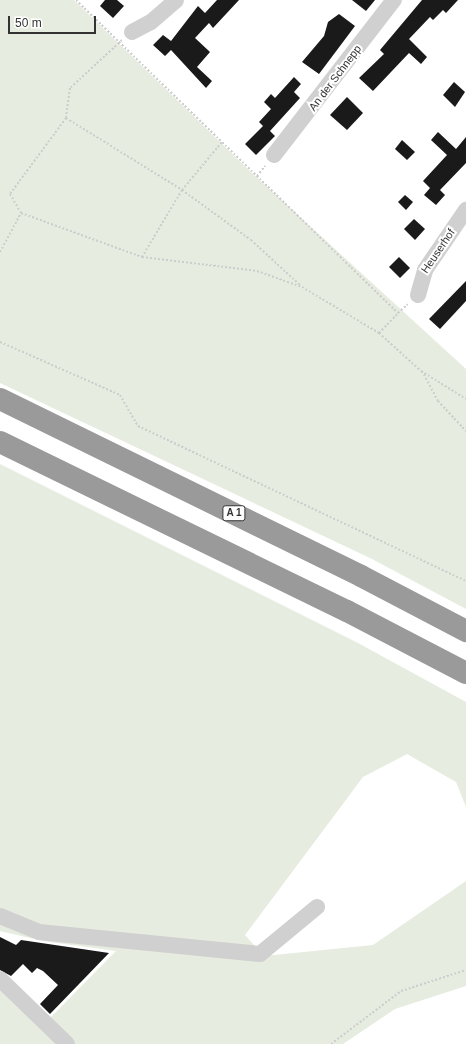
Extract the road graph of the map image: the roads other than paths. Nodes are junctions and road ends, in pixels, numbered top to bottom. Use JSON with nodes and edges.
{"nodes":[{"id":1,"x":176,"y":0,"type":"edge"},
{"id":2,"x":394,"y":0,"type":"edge"},
{"id":3,"x":132,"y":32,"type":"road end"},
{"id":4,"x":274,"y":155,"type":"dead end"},
{"id":5,"x":466,"y":210,"type":"edge"},
{"id":6,"x":418,"y":295,"type":"road end"},
{"id":7,"x":0,"y":399,"type":"edge"},
{"id":8,"x":0,"y":442,"type":"edge"},
{"id":9,"x":466,"y":631,"type":"edge"},
{"id":10,"x":466,"y":673,"type":"edge"},
{"id":11,"x":317,"y":907,"type":"dead end"},
{"id":12,"x":0,"y":916,"type":"edge"},
{"id":13,"x":0,"y":979,"type":"edge"},
{"id":14,"x":67,"y":1044,"type":"edge"}],
"edges":[{"from":1,"to":3,"type":"street"},
{"from":2,"to":4,"type":"street","name":"An der Schnepp"},
{"from":5,"to":6,"type":"street","name":"Heuserhof"},
{"from":7,"to":9,"type":"highway","number":"A 1"},
{"from":8,"to":10,"type":"highway"},
{"from":11,"to":12,"type":"street"},
{"from":13,"to":14,"type":"street"}]}
